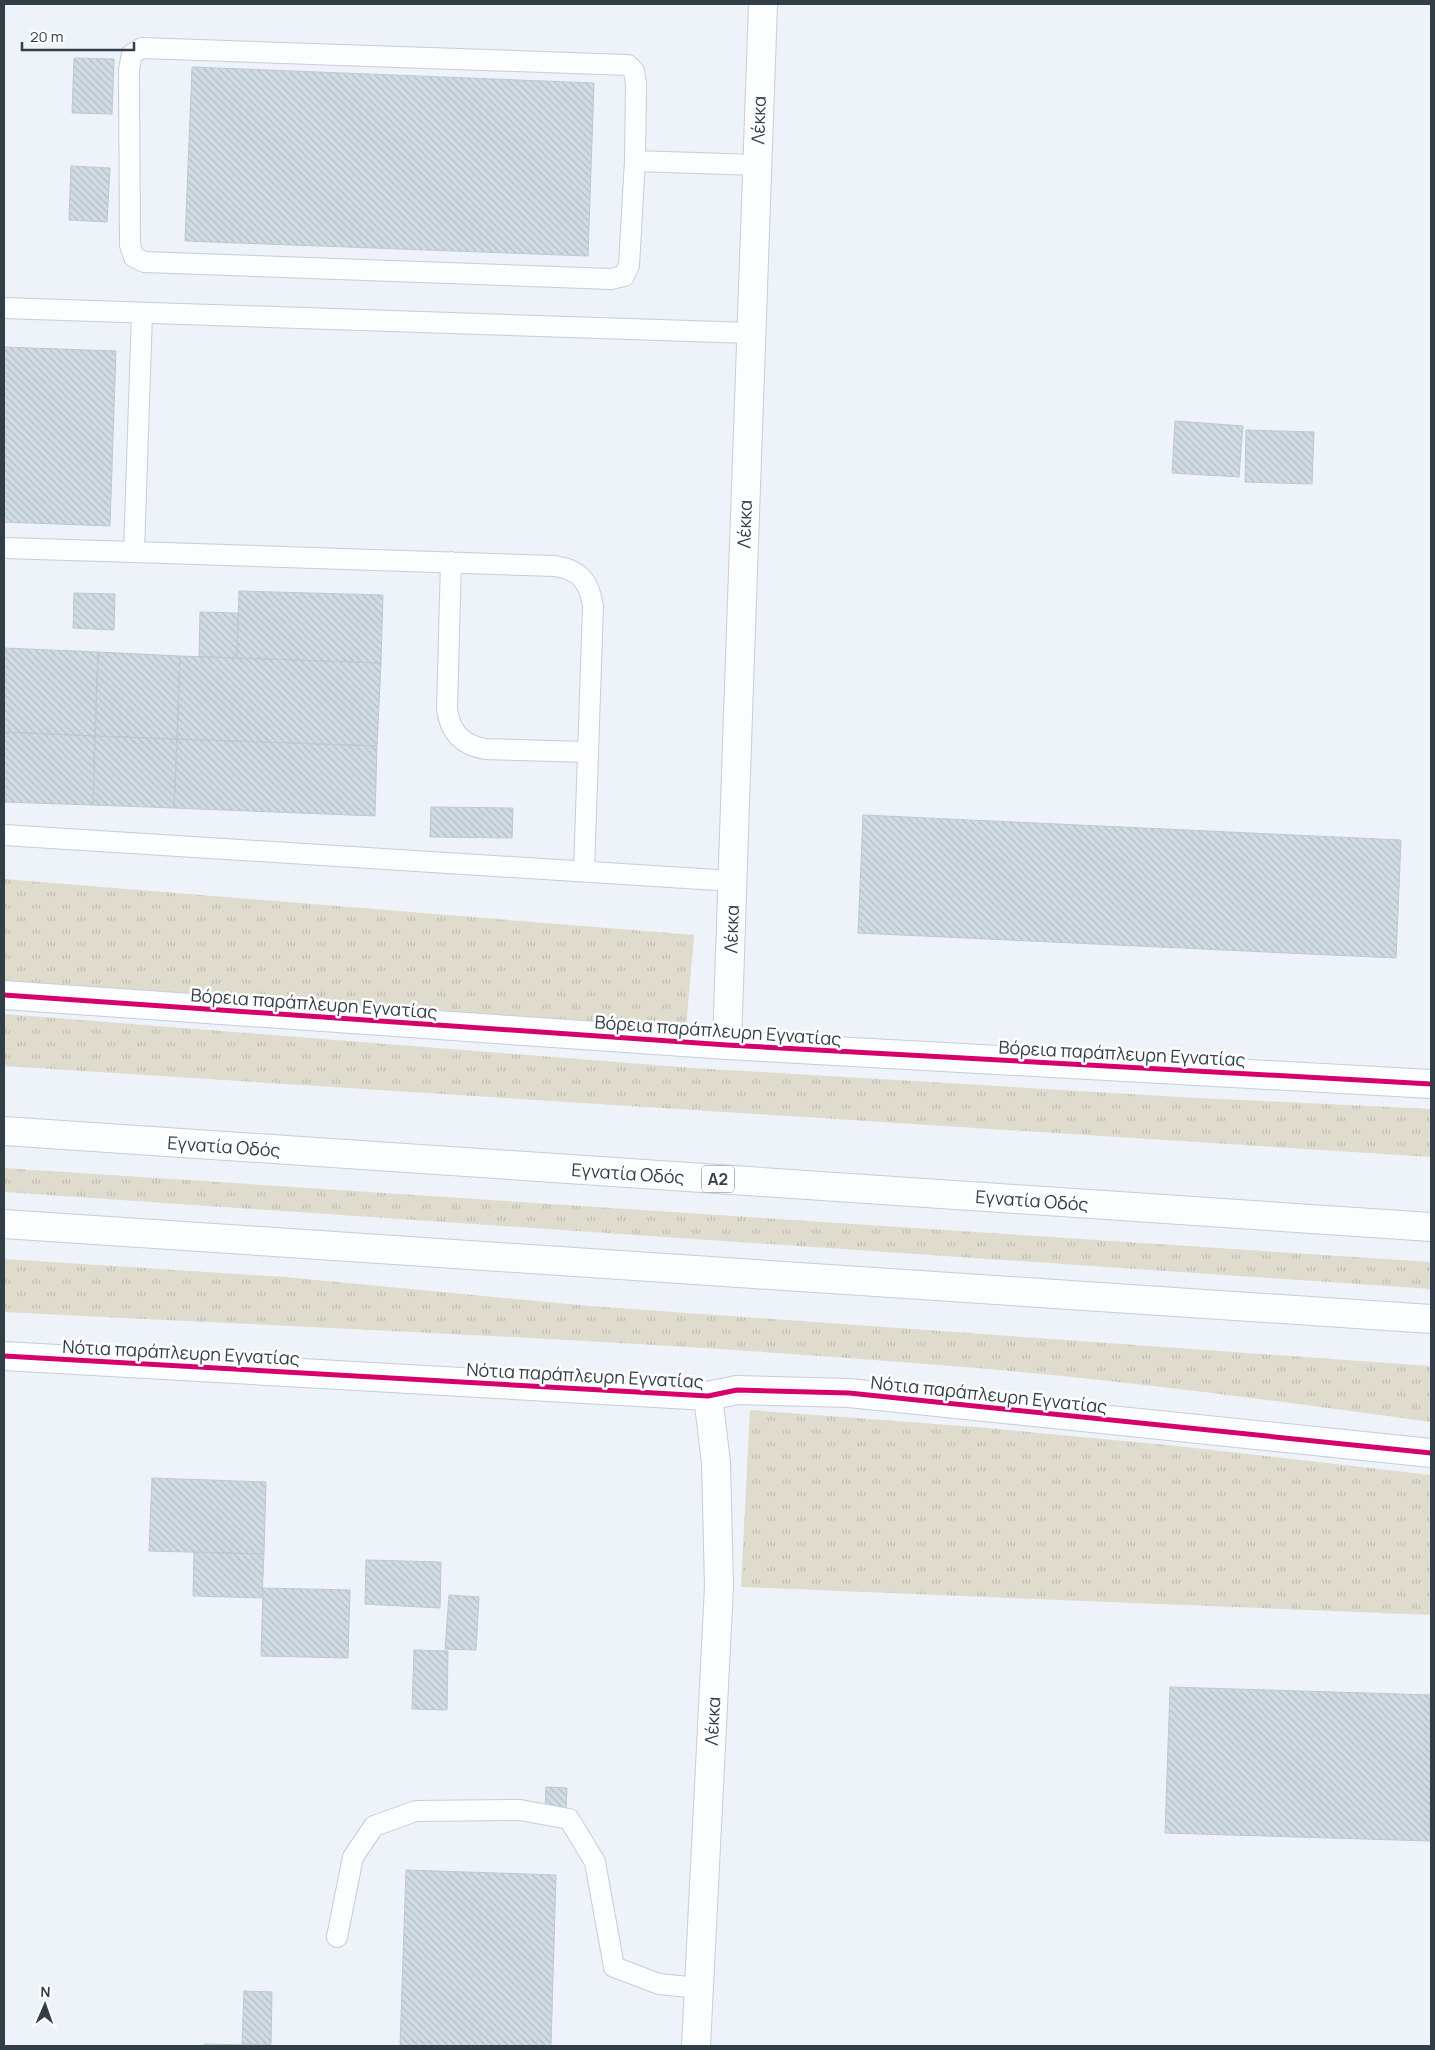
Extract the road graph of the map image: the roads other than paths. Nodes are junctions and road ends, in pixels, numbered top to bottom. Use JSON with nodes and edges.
{"nodes":[{"id":1,"x":763,"y":4,"type":"edge"},
{"id":2,"x":635,"y":161,"type":"junction"},
{"id":3,"x":757,"y":165,"type":"junction"},
{"id":4,"x":4,"y":308,"type":"edge"},
{"id":5,"x":142,"y":313,"type":"junction"},
{"id":6,"x":750,"y":333,"type":"junction"},
{"id":7,"x":4,"y":548,"type":"edge"},
{"id":8,"x":134,"y":552,"type":"junction"},
{"id":9,"x":452,"y":562,"type":"junction"},
{"id":10,"x":588,"y":752,"type":"junction"},
{"id":11,"x":4,"y":836,"type":"edge"},
{"id":12,"x":584,"y":871,"type":"junction"},
{"id":13,"x":733,"y":881,"type":"junction"},
{"id":14,"x":4,"y":995,"type":"edge"},
{"id":15,"x":727,"y":1045,"type":"junction"},
{"id":16,"x":1431,"y":1084,"type":"edge"},
{"id":17,"x":4,"y":1131,"type":"edge"},
{"id":18,"x":4,"y":1224,"type":"edge"},
{"id":19,"x":1431,"y":1227,"type":"edge"},
{"id":20,"x":1431,"y":1319,"type":"edge"},
{"id":21,"x":4,"y":1356,"type":"edge"},
{"id":22,"x":708,"y":1396,"type":"junction"},
{"id":23,"x":1431,"y":1453,"type":"edge"},
{"id":24,"x":337,"y":1937,"type":"dead end"},
{"id":25,"x":698,"y":1988,"type":"junction"},
{"id":26,"x":696,"y":2046,"type":"edge"}],
"edges":[{"from":1,"to":3,"type":"main road","name":"Λέκκα"},
{"from":2,"to":2,"type":"lane"},
{"from":2,"to":3,"type":"lane"},
{"from":3,"to":6,"type":"main road","name":"Λέκκα"},
{"from":4,"to":5,"type":"lane"},
{"from":5,"to":6,"type":"lane"},
{"from":5,"to":8,"type":"lane"},
{"from":6,"to":13,"type":"main road","name":"Λέκκα"},
{"from":7,"to":8,"type":"lane"},
{"from":8,"to":9,"type":"lane"},
{"from":9,"to":10,"type":"lane"},
{"from":9,"to":10,"type":"lane"},
{"from":10,"to":12,"type":"lane"},
{"from":11,"to":12,"type":"lane"},
{"from":12,"to":13,"type":"lane"},
{"from":13,"to":15,"type":"main road","name":"Λέκκα"},
{"from":14,"to":15,"type":"main road","name":"Βόρεια παράπλευρη Εγνατίας"},
{"from":15,"to":16,"type":"main road","name":"Βόρεια παράπλευρη Εγνατίας"},
{"from":17,"to":19,"type":"main road","name":"Εγνατία Οδός","number":"Α2"},
{"from":18,"to":20,"type":"main road"},
{"from":21,"to":22,"type":"main road","name":"Νότια παράπλευρη Εγνατίας"},
{"from":22,"to":23,"type":"main road","name":"Νότια παράπλευρη Εγνατίας"},
{"from":22,"to":25,"type":"main road","name":"Λέκκα"},
{"from":24,"to":25,"type":"lane"},
{"from":25,"to":26,"type":"main road","name":"Λέκκα"}]}
